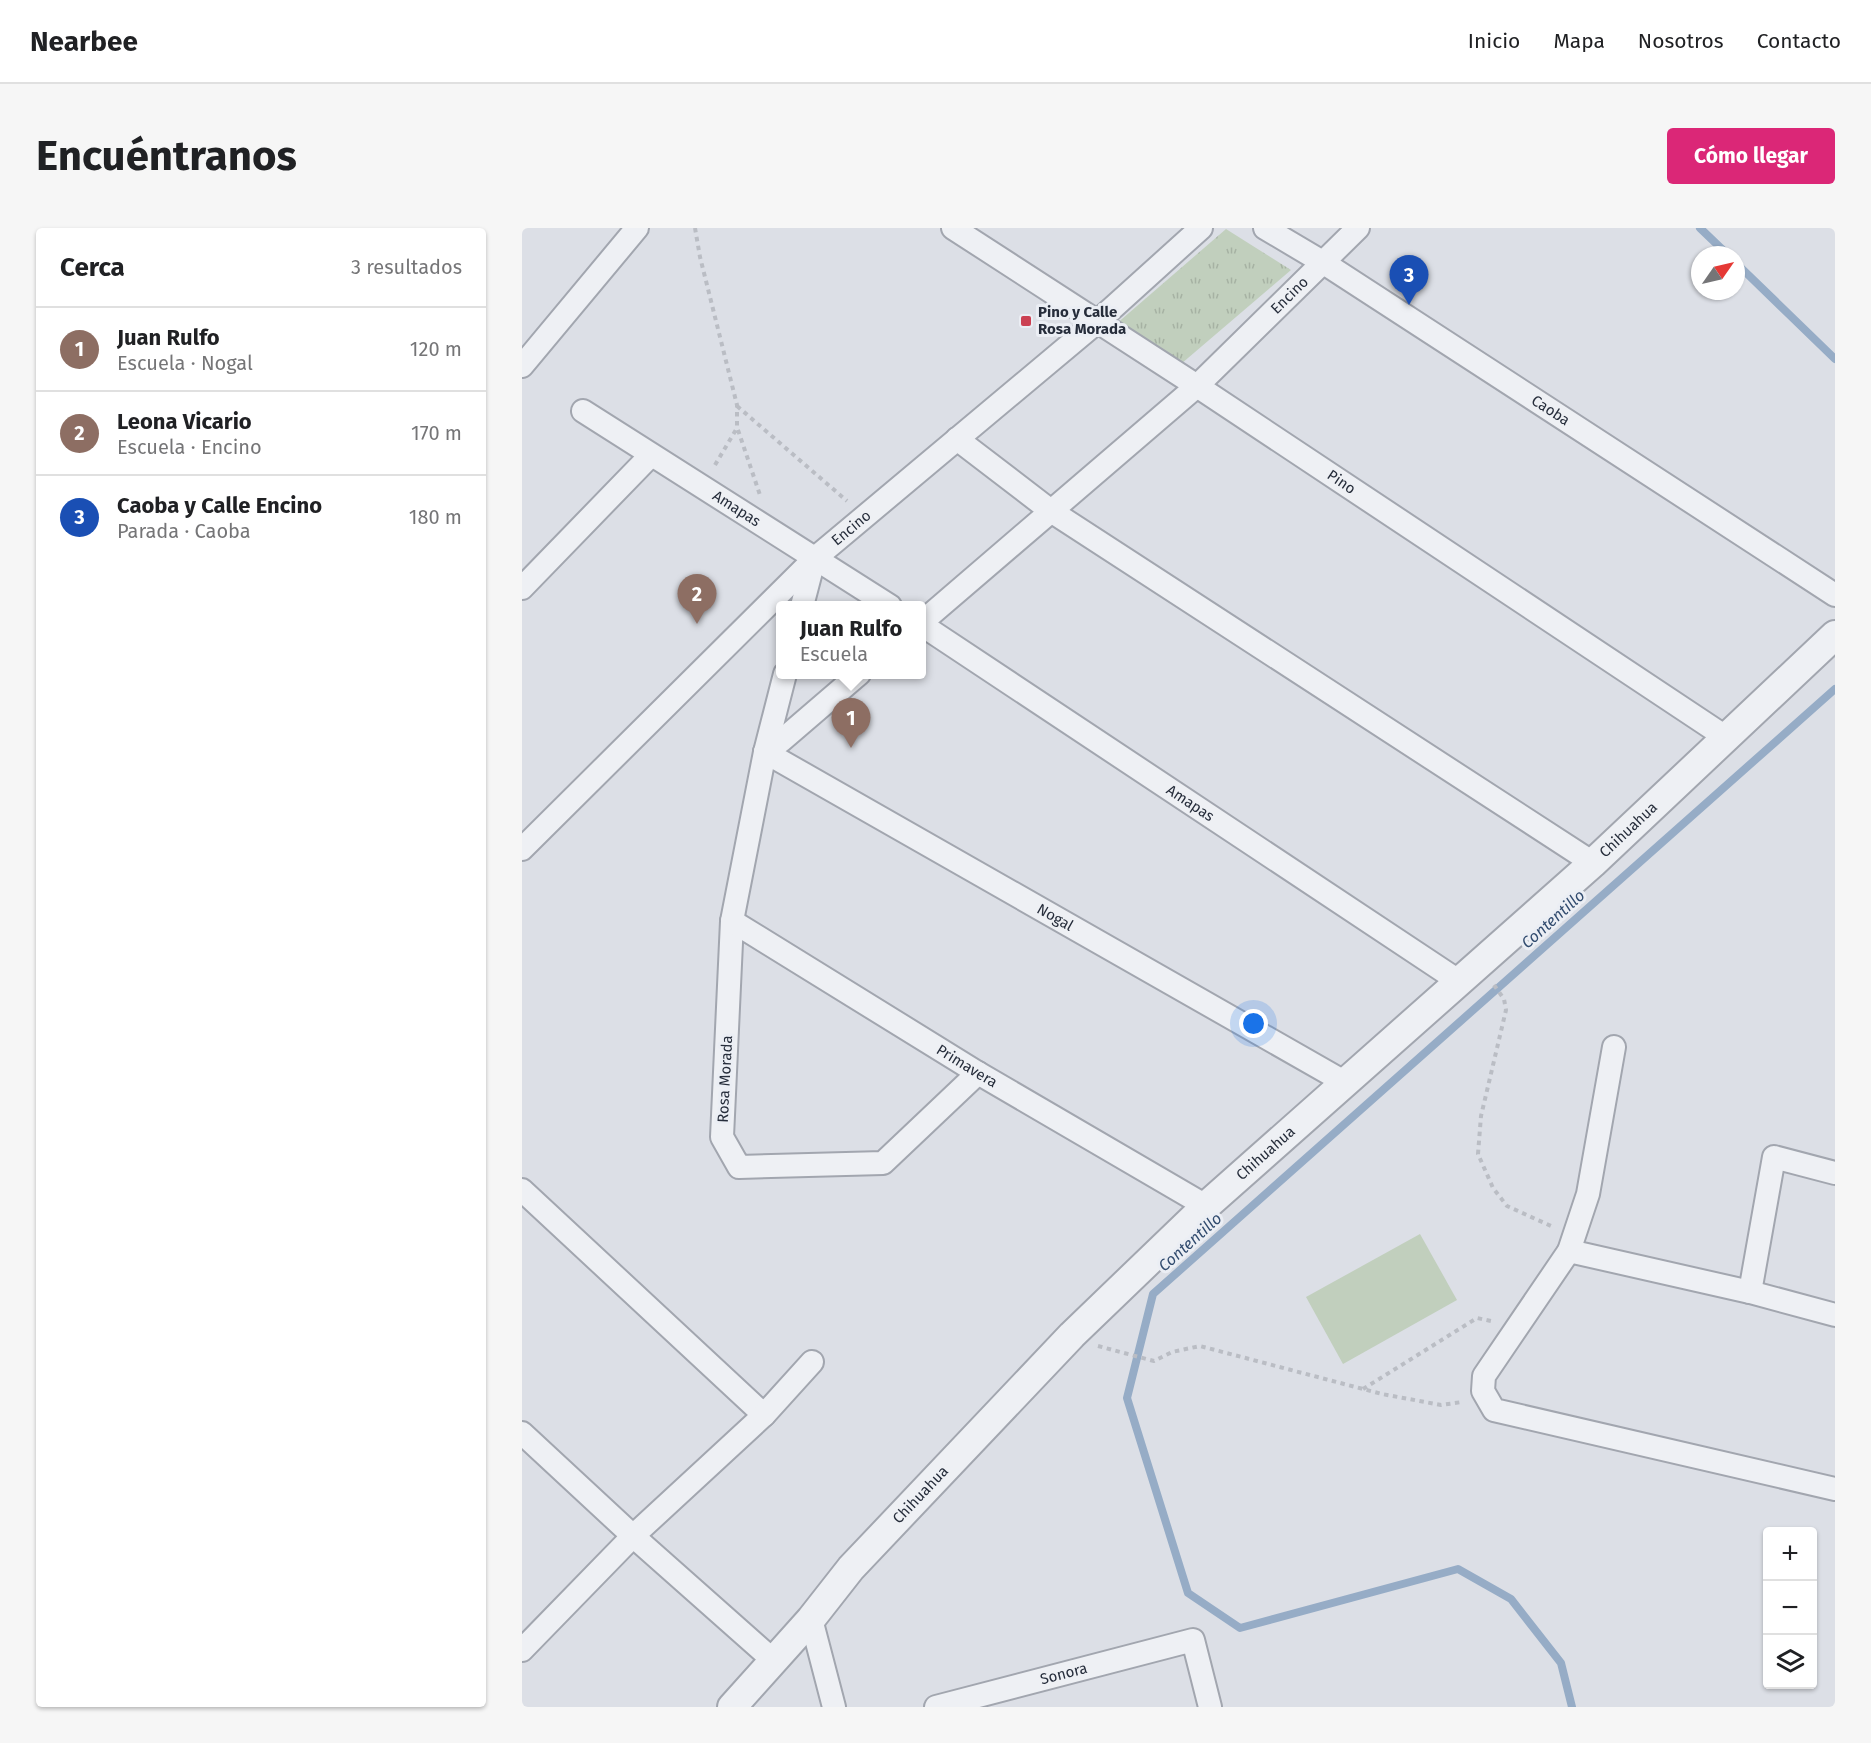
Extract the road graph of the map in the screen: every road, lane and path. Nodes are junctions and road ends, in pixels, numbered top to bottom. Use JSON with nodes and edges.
{"nodes":[{"id":1,"x":637,"y":228,"type":"edge"},
{"id":2,"x":695,"y":228,"type":"edge"},
{"id":3,"x":953,"y":228,"type":"edge"},
{"id":4,"x":1201,"y":228,"type":"edge"},
{"id":5,"x":1265,"y":228,"type":"edge"},
{"id":6,"x":1358,"y":228,"type":"edge"},
{"id":7,"x":1324,"y":263,"type":"junction"},
{"id":8,"x":1097,"y":322,"type":"junction"},
{"id":9,"x":522,"y":366,"type":"edge"},
{"id":10,"x":1197,"y":386,"type":"junction"},
{"id":11,"x":736,"y":405,"type":"junction"},
{"id":12,"x":583,"y":411,"type":"dead end"},
{"id":13,"x":737,"y":427,"type":"junction"},
{"id":14,"x":957,"y":439,"type":"junction"},
{"id":15,"x":651,"y":455,"type":"junction"},
{"id":16,"x":702,"y":488,"type":"junction"},
{"id":17,"x":1051,"y":511,"type":"junction"},
{"id":18,"x":864,"y":516,"type":"junction"},
{"id":19,"x":774,"y":533,"type":"junction"},
{"id":20,"x":814,"y":559,"type":"junction"},
{"id":21,"x":522,"y":588,"type":"edge"},
{"id":22,"x":1835,"y":595,"type":"edge"},
{"id":23,"x":803,"y":601,"type":"edge"},
{"id":24,"x":882,"y":601,"type":"edge"},
{"id":25,"x":926,"y":620,"type":"edge"},
{"id":26,"x":926,"y":627,"type":"edge"},
{"id":27,"x":1835,"y":635,"type":"edge"},
{"id":28,"x":784,"y":679,"type":"edge"},
{"id":29,"x":855,"y":679,"type":"edge"},
{"id":30,"x":1727,"y":738,"type":"junction"},
{"id":31,"x":765,"y":752,"type":"junction"},
{"id":32,"x":522,"y":849,"type":"edge"},
{"id":33,"x":1593,"y":863,"type":"junction"},
{"id":34,"x":732,"y":921,"type":"junction"},
{"id":35,"x":1470,"y":973,"type":"junction"},
{"id":36,"x":1614,"y":1047,"type":"dead end"},
{"id":37,"x":978,"y":1074,"type":"junction"},
{"id":38,"x":1346,"y":1083,"type":"junction"},
{"id":39,"x":1835,"y":1173,"type":"edge"},
{"id":40,"x":522,"y":1190,"type":"edge"},
{"id":41,"x":1206,"y":1206,"type":"junction"},
{"id":42,"x":1571,"y":1244,"type":"junction"},
{"id":43,"x":1750,"y":1292,"type":"junction"},
{"id":44,"x":1835,"y":1315,"type":"edge"},
{"id":45,"x":1518,"y":1326,"type":"junction"},
{"id":46,"x":1072,"y":1335,"type":"junction"},
{"id":47,"x":812,"y":1362,"type":"dead end"},
{"id":48,"x":1363,"y":1390,"type":"junction"},
{"id":49,"x":1483,"y":1391,"type":"junction"},
{"id":50,"x":764,"y":1415,"type":"junction"},
{"id":51,"x":522,"y":1433,"type":"edge"},
{"id":52,"x":1834,"y":1482,"type":"edge"},
{"id":53,"x":633,"y":1536,"type":"junction"},
{"id":54,"x":811,"y":1618,"type":"junction"},
{"id":55,"x":522,"y":1650,"type":"edge"},
{"id":56,"x":774,"y":1661,"type":"junction"},
{"id":57,"x":732,"y":1707,"type":"edge"},
{"id":58,"x":834,"y":1707,"type":"edge"},
{"id":59,"x":936,"y":1707,"type":"edge"},
{"id":60,"x":1210,"y":1707,"type":"edge"}],
"edges":[{"from":1,"to":9,"type":"street"},
{"from":2,"to":11,"type":"path"},
{"from":3,"to":8,"type":"street","name":"Pino"},
{"from":4,"to":8,"type":"street","name":"Encino"},
{"from":5,"to":7,"type":"street","name":"Caoba"},
{"from":6,"to":7,"type":"street","name":"Encino"},
{"from":7,"to":10,"type":"street","name":"Encino"},
{"from":7,"to":22,"type":"street","name":"Caoba"},
{"from":8,"to":10,"type":"street","name":"Pino"},
{"from":8,"to":14,"type":"street","name":"Encino"},
{"from":10,"to":17,"type":"street","name":"Encino"},
{"from":10,"to":30,"type":"street","name":"Pino"},
{"from":11,"to":13,"type":"path"},
{"from":11,"to":18,"type":"path"},
{"from":12,"to":15,"type":"street","name":"Amapas"},
{"from":13,"to":16,"type":"path"},
{"from":13,"to":19,"type":"path"},
{"from":14,"to":17,"type":"street"},
{"from":14,"to":18,"type":"street","name":"Encino"},
{"from":15,"to":16,"type":"street","name":"Amapas"},
{"from":15,"to":21,"type":"street"},
{"from":16,"to":19,"type":"street","name":"Amapas"},
{"from":17,"to":25,"type":"street","name":"Encino"},
{"from":17,"to":33,"type":"street"},
{"from":18,"to":20,"type":"street","name":"Encino"},
{"from":19,"to":20,"type":"street","name":"Amapas"},
{"from":20,"to":23,"type":"street"},
{"from":20,"to":24,"type":"street","name":"Amapas"},
{"from":20,"to":32,"type":"street","name":"Encino"},
{"from":26,"to":35,"type":"street","name":"Amapas"},
{"from":27,"to":30,"type":"street","name":"Chihuahua"},
{"from":28,"to":31,"type":"street","name":"Rosa Morada"},
{"from":29,"to":31,"type":"street"},
{"from":30,"to":33,"type":"street","name":"Chihuahua"},
{"from":31,"to":34,"type":"street","name":"Rosa Morada"},
{"from":31,"to":38,"type":"street","name":"Nogal"},
{"from":33,"to":35,"type":"street","name":"Chihuahua"},
{"from":34,"to":37,"type":"street","name":"Primavera"},
{"from":34,"to":37,"type":"street","name":"Rosa Morada"},
{"from":35,"to":38,"type":"street","name":"Chihuahua"},
{"from":35,"to":42,"type":"path"},
{"from":36,"to":42,"type":"street"},
{"from":37,"to":41,"type":"street","name":"Primavera"},
{"from":38,"to":41,"type":"street","name":"Chihuahua"},
{"from":39,"to":43,"type":"street"},
{"from":40,"to":50,"type":"street"},
{"from":41,"to":46,"type":"street","name":"Chihuahua"},
{"from":42,"to":43,"type":"street"},
{"from":42,"to":45,"type":"street"},
{"from":43,"to":44,"type":"street"},
{"from":45,"to":48,"type":"path"},
{"from":45,"to":49,"type":"street"},
{"from":46,"to":48,"type":"path"},
{"from":46,"to":54,"type":"street","name":"Chihuahua"},
{"from":47,"to":50,"type":"street"},
{"from":48,"to":49,"type":"path"},
{"from":49,"to":52,"type":"street"},
{"from":50,"to":53,"type":"street"},
{"from":51,"to":53,"type":"street"},
{"from":53,"to":55,"type":"street"},
{"from":53,"to":56,"type":"street"},
{"from":54,"to":56,"type":"street","name":"Chihuahua"},
{"from":54,"to":58,"type":"street"},
{"from":56,"to":57,"type":"street","name":"Chihuahua"},
{"from":59,"to":60,"type":"street","name":"Sonora"}]}
